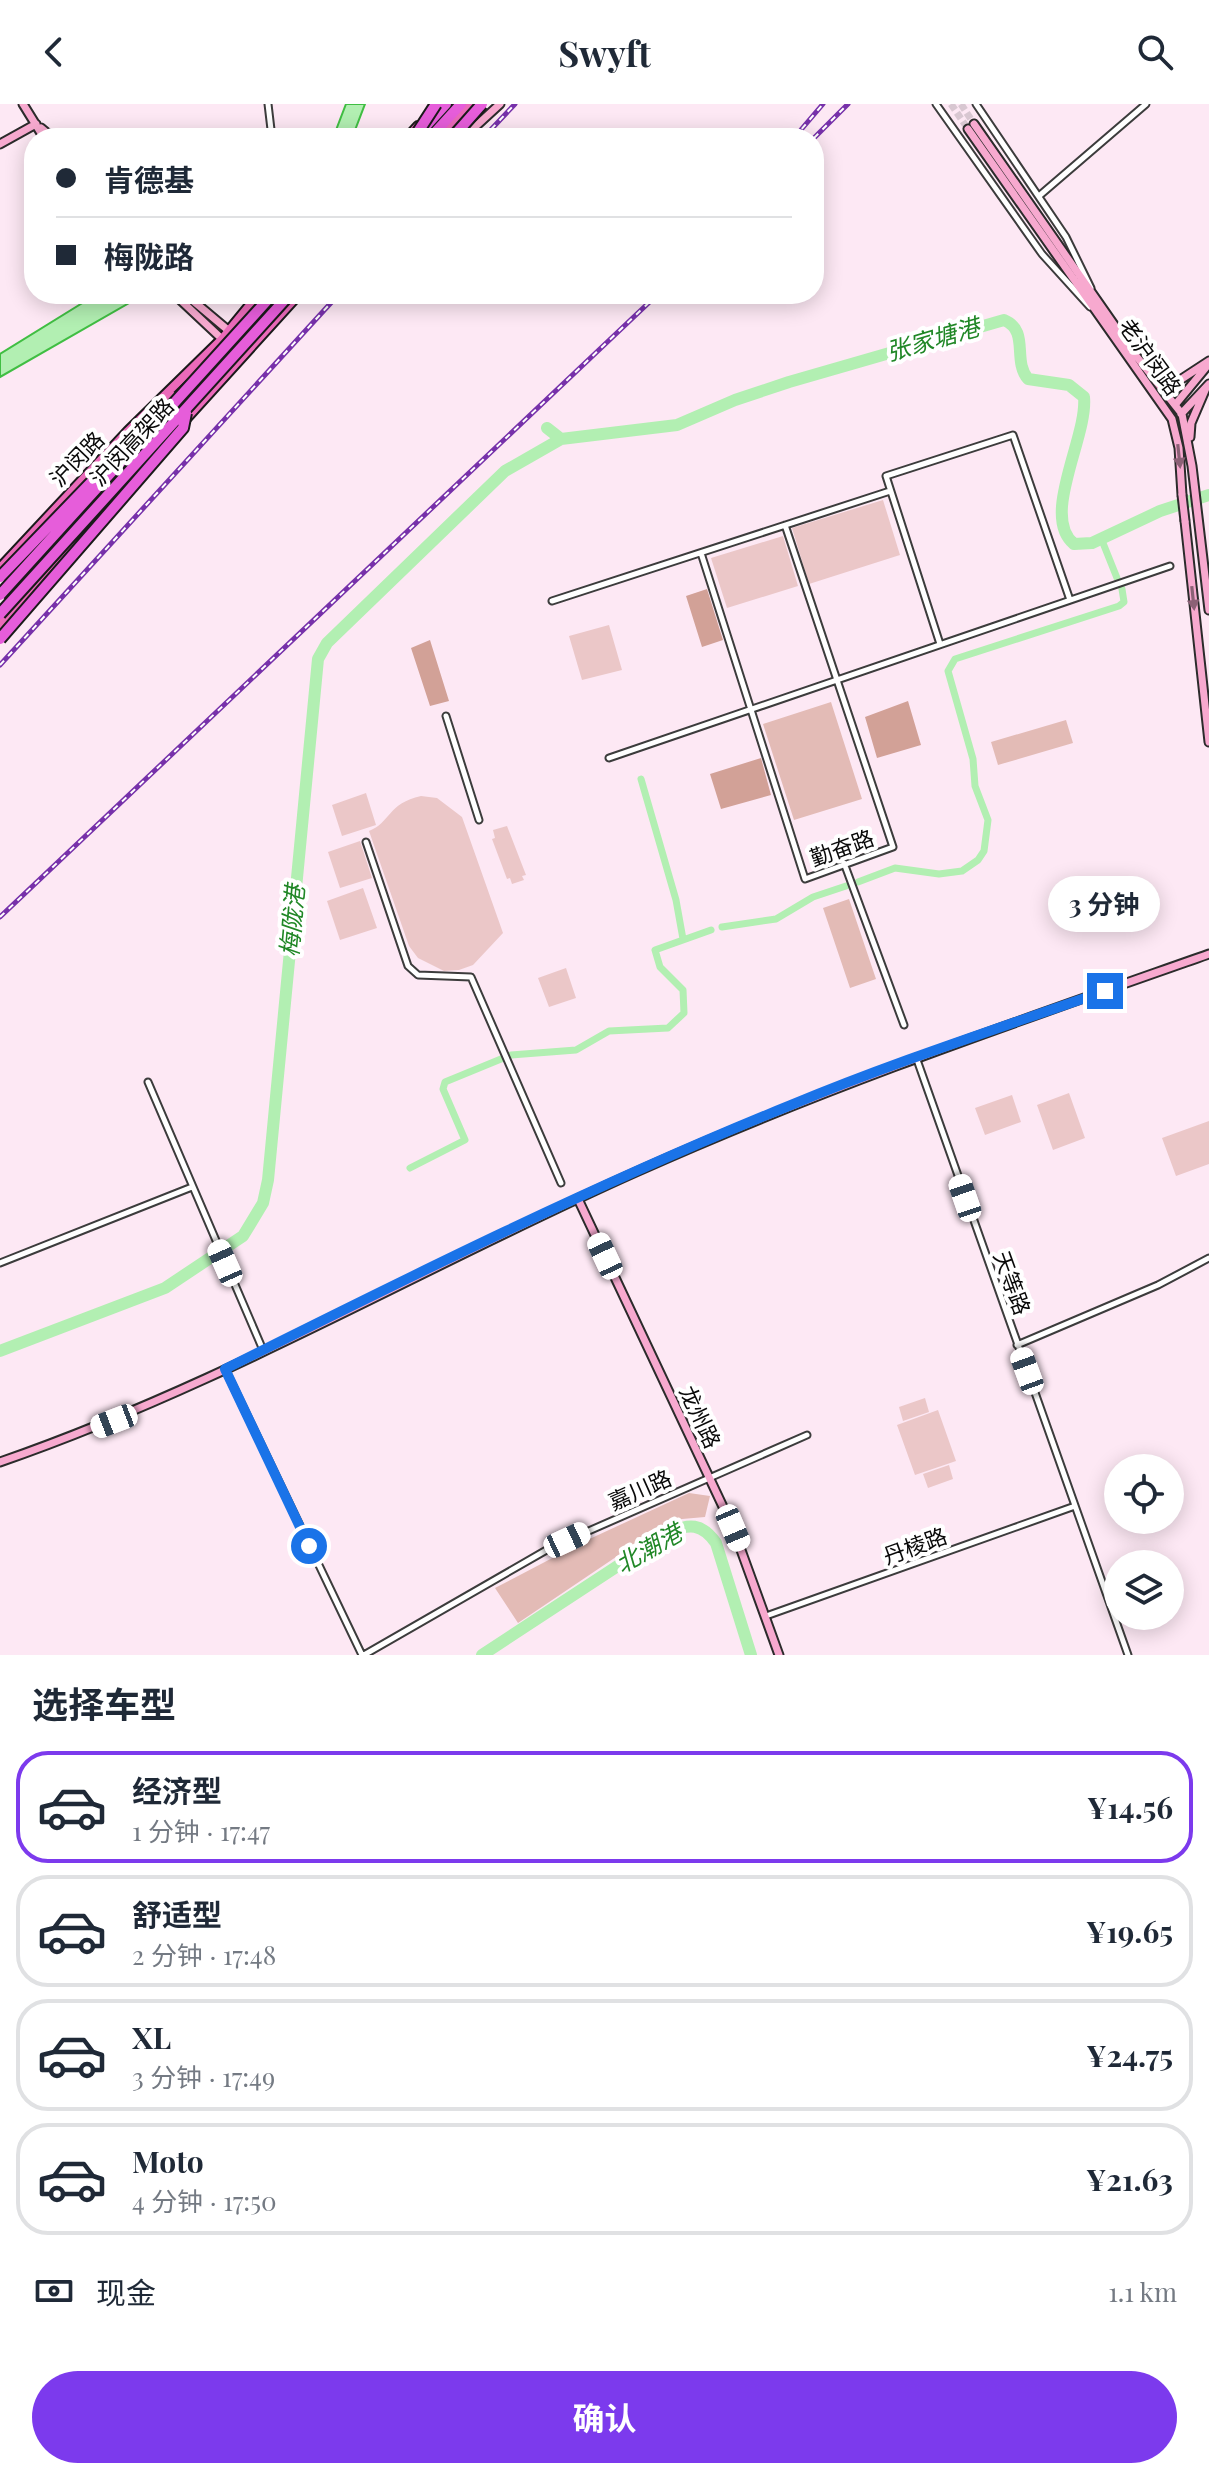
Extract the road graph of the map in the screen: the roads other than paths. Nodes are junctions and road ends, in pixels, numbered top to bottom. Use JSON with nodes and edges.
{"nodes":[{"id":1,"x":23,"y":104,"type":"edge"},
{"id":2,"x":268,"y":104,"type":"edge"},
{"id":3,"x":437,"y":104,"type":"edge"},
{"id":4,"x":446,"y":104,"type":"edge"},
{"id":5,"x":461,"y":104,"type":"edge"},
{"id":6,"x":471,"y":104,"type":"edge"},
{"id":7,"x":482,"y":104,"type":"edge"},
{"id":8,"x":489,"y":104,"type":"edge"},
{"id":9,"x":500,"y":104,"type":"edge"},
{"id":10,"x":936,"y":104,"type":"edge"},
{"id":11,"x":976,"y":104,"type":"edge"},
{"id":12,"x":1146,"y":104,"type":"edge"},
{"id":13,"x":458,"y":117,"type":"junction"},
{"id":14,"x":36,"y":124,"type":"junction"},
{"id":15,"x":971,"y":126,"type":"tunnel mouth"},
{"id":16,"x":29,"y":128,"type":"edge"},
{"id":17,"x":38,"y":128,"type":"edge"},
{"id":18,"x":41,"y":128,"type":"edge"},
{"id":19,"x":271,"y":128,"type":"edge"},
{"id":20,"x":416,"y":128,"type":"edge"},
{"id":21,"x":421,"y":128,"type":"edge"},
{"id":22,"x":423,"y":128,"type":"edge"},
{"id":23,"x":439,"y":128,"type":"edge"},
{"id":24,"x":448,"y":128,"type":"edge"},
{"id":25,"x":461,"y":128,"type":"edge"},
{"id":26,"x":474,"y":128,"type":"edge"},
{"id":27,"x":24,"y":131,"type":"edge"},
{"id":28,"x":0,"y":144,"type":"edge"},
{"id":29,"x":1039,"y":196,"type":"junction"},
{"id":30,"x":190,"y":304,"type":"edge"},
{"id":31,"x":252,"y":304,"type":"edge"},
{"id":32,"x":261,"y":304,"type":"edge"},
{"id":33,"x":262,"y":304,"type":"edge"},
{"id":34,"x":280,"y":304,"type":"edge"},
{"id":35,"x":280,"y":304,"type":"edge"},
{"id":36,"x":288,"y":304,"type":"edge"},
{"id":37,"x":1097,"y":309,"type":"junction"},
{"id":38,"x":227,"y":337,"type":"junction"},
{"id":39,"x":241,"y":349,"type":"junction"},
{"id":40,"x":1133,"y":352,"type":"junction"},
{"id":41,"x":1209,"y":362,"type":"edge"},
{"id":42,"x":183,"y":378,"type":"junction"},
{"id":43,"x":1207,"y":386,"type":"edge"},
{"id":44,"x":1177,"y":405,"type":"junction"},
{"id":45,"x":1166,"y":409,"type":"junction"},
{"id":46,"x":187,"y":412,"type":"junction"},
{"id":47,"x":1182,"y":414,"type":"junction"},
{"id":48,"x":155,"y":417,"type":"junction"},
{"id":49,"x":1172,"y":419,"type":"junction"},
{"id":50,"x":138,"y":436,"type":"junction"},
{"id":51,"x":1188,"y":447,"type":"junction"},
{"id":52,"x":131,"y":450,"type":"junction"},
{"id":53,"x":106,"y":454,"type":"junction"},
{"id":54,"x":890,"y":491,"type":"junction"},
{"id":55,"x":785,"y":525,"type":"junction"},
{"id":56,"x":701,"y":553,"type":"junction"},
{"id":57,"x":1170,"y":566,"type":"dead end"},
{"id":58,"x":0,"y":568,"type":"edge"},
{"id":59,"x":0,"y":577,"type":"edge"},
{"id":60,"x":0,"y":593,"type":"edge"},
{"id":61,"x":1070,"y":600,"type":"junction"},
{"id":62,"x":552,"y":601,"type":"dead end"},
{"id":63,"x":1209,"y":610,"type":"edge"},
{"id":64,"x":0,"y":614,"type":"edge"},
{"id":65,"x":0,"y":624,"type":"edge"},
{"id":66,"x":0,"y":639,"type":"edge"},
{"id":67,"x":940,"y":644,"type":"junction"},
{"id":68,"x":837,"y":680,"type":"junction"},
{"id":69,"x":749,"y":710,"type":"junction"},
{"id":70,"x":446,"y":716,"type":"dead end"},
{"id":71,"x":1209,"y":739,"type":"edge"},
{"id":72,"x":609,"y":758,"type":"dead end"},
{"id":73,"x":479,"y":820,"type":"dead end"},
{"id":74,"x":366,"y":842,"type":"dead end"},
{"id":75,"x":844,"y":863,"type":"junction"},
{"id":76,"x":1209,"y":954,"type":"edge"},
{"id":77,"x":904,"y":1025,"type":"dead end"},
{"id":78,"x":916,"y":1057,"type":"junction"},
{"id":79,"x":148,"y":1082,"type":"dead end"},
{"id":80,"x":561,"y":1183,"type":"dead end"},
{"id":81,"x":192,"y":1187,"type":"junction"},
{"id":82,"x":578,"y":1199,"type":"junction"},
{"id":83,"x":1209,"y":1258,"type":"edge"},
{"id":84,"x":0,"y":1263,"type":"edge"},
{"id":85,"x":1017,"y":1345,"type":"junction"},
{"id":86,"x":263,"y":1350,"type":"junction"},
{"id":87,"x":225,"y":1369,"type":"junction"},
{"id":88,"x":807,"y":1435,"type":"dead end"},
{"id":89,"x":0,"y":1462,"type":"edge"},
{"id":90,"x":708,"y":1477,"type":"junction"},
{"id":91,"x":1075,"y":1506,"type":"junction"},
{"id":92,"x":766,"y":1616,"type":"junction"},
{"id":93,"x":363,"y":1655,"type":"edge"},
{"id":94,"x":779,"y":1655,"type":"edge"},
{"id":95,"x":1128,"y":1655,"type":"edge"}],
"edges":[{"from":1,"to":14,"type":"street"},
{"from":2,"to":19,"type":"street"},
{"from":3,"to":20,"type":"main road"},
{"from":3,"to":21,"type":"highway","bridge":true},
{"from":4,"to":22,"type":"highway","bridge":true},
{"from":5,"to":23,"type":"highway"},
{"from":6,"to":13,"type":"main road"},
{"from":7,"to":25,"type":"highway","bridge":true},
{"from":8,"to":13,"type":"main road"},
{"from":9,"to":26,"type":"street"},
{"from":10,"to":37,"type":"street"},
{"from":11,"to":29,"type":"street"},
{"from":12,"to":29,"type":"street"},
{"from":13,"to":24,"type":"main road"},
{"from":14,"to":16,"type":"street"},
{"from":14,"to":17,"type":"street"},
{"from":14,"to":18,"type":"street"},
{"from":15,"to":37,"type":"street","name":"老沪闵路"},
{"from":27,"to":28,"type":"street"},
{"from":29,"to":37,"type":"street"},
{"from":30,"to":38,"type":"street"},
{"from":31,"to":38,"type":"main road","name":"沪闵路"},
{"from":32,"to":38,"type":"main road","name":"沪闵路"},
{"from":33,"to":52,"type":"highway","name":"沪闵高架路","bridge":true},
{"from":34,"to":39,"type":"main road"},
{"from":35,"to":46,"type":"highway","name":"沪闵高架路","bridge":true},
{"from":36,"to":39,"type":"main road"},
{"from":37,"to":40,"type":"street","name":"老沪闵路"},
{"from":37,"to":45,"type":"street","name":"老沪闵路"},
{"from":38,"to":39,"type":"street"},
{"from":38,"to":42,"type":"main road","name":"沪闵路"},
{"from":38,"to":48,"type":"main road","name":"沪闵路"},
{"from":39,"to":65,"type":"main road"},
{"from":40,"to":41,"type":"street"},
{"from":40,"to":44,"type":"street","name":"老沪闵路"},
{"from":41,"to":44,"type":"street"},
{"from":42,"to":48,"type":"main road","name":"沪闵路"},
{"from":42,"to":53,"type":"main road","name":"沪闵路"},
{"from":43,"to":47,"type":"street"},
{"from":43,"to":51,"type":"street"},
{"from":44,"to":45,"type":"street"},
{"from":44,"to":47,"type":"street","name":"老沪闵路"},
{"from":45,"to":49,"type":"street","name":"老沪闵路"},
{"from":46,"to":64,"type":"highway","name":"沪闵高架路","bridge":true},
{"from":46,"to":66,"type":"highway","bridge":true},
{"from":47,"to":49,"type":"street"},
{"from":47,"to":51,"type":"street","name":"老沪闵路"},
{"from":48,"to":50,"type":"main road","name":"沪闵路"},
{"from":49,"to":71,"type":"street","name":"老沪闵路","one_way":true,"bridge":true},
{"from":50,"to":53,"type":"main road"},
{"from":50,"to":60,"type":"main road","name":"沪闵路"},
{"from":51,"to":63,"type":"street","name":"老沪闵路"},
{"from":52,"to":59,"type":"highway","bridge":true},
{"from":52,"to":60,"type":"highway","name":"沪闵高架路","bridge":true},
{"from":53,"to":58,"type":"main road","name":"沪闵路"},
{"from":54,"to":55,"type":"street"},
{"from":54,"to":61,"type":"street"},
{"from":54,"to":67,"type":"street"},
{"from":55,"to":56,"type":"street"},
{"from":55,"to":68,"type":"street","name":"勤奋路"},
{"from":56,"to":62,"type":"street"},
{"from":56,"to":69,"type":"street","name":"勤奋路"},
{"from":57,"to":61,"type":"street"},
{"from":61,"to":67,"type":"street"},
{"from":67,"to":68,"type":"street"},
{"from":68,"to":69,"type":"street"},
{"from":68,"to":75,"type":"street","name":"勤奋路"},
{"from":69,"to":72,"type":"street"},
{"from":69,"to":75,"type":"street","name":"勤奋路"},
{"from":70,"to":73,"type":"street"},
{"from":74,"to":80,"type":"street"},
{"from":75,"to":77,"type":"street"},
{"from":76,"to":78,"type":"street"},
{"from":78,"to":82,"type":"street"},
{"from":78,"to":85,"type":"street","name":"天等路"},
{"from":79,"to":81,"type":"street"},
{"from":81,"to":84,"type":"street"},
{"from":81,"to":86,"type":"street"},
{"from":82,"to":86,"type":"street"},
{"from":82,"to":90,"type":"street","name":"龙州路"},
{"from":83,"to":85,"type":"street"},
{"from":85,"to":91,"type":"street","name":"天等路"},
{"from":86,"to":87,"type":"street"},
{"from":87,"to":89,"type":"street"},
{"from":87,"to":93,"type":"street"},
{"from":88,"to":90,"type":"street","name":"嘉川路"},
{"from":90,"to":92,"type":"street","name":"龙州路"},
{"from":90,"to":93,"type":"street","name":"嘉川路"},
{"from":91,"to":92,"type":"street","name":"丹棱路"},
{"from":91,"to":95,"type":"street","name":"天等路"},
{"from":92,"to":94,"type":"street","name":"龙州路"}]}
